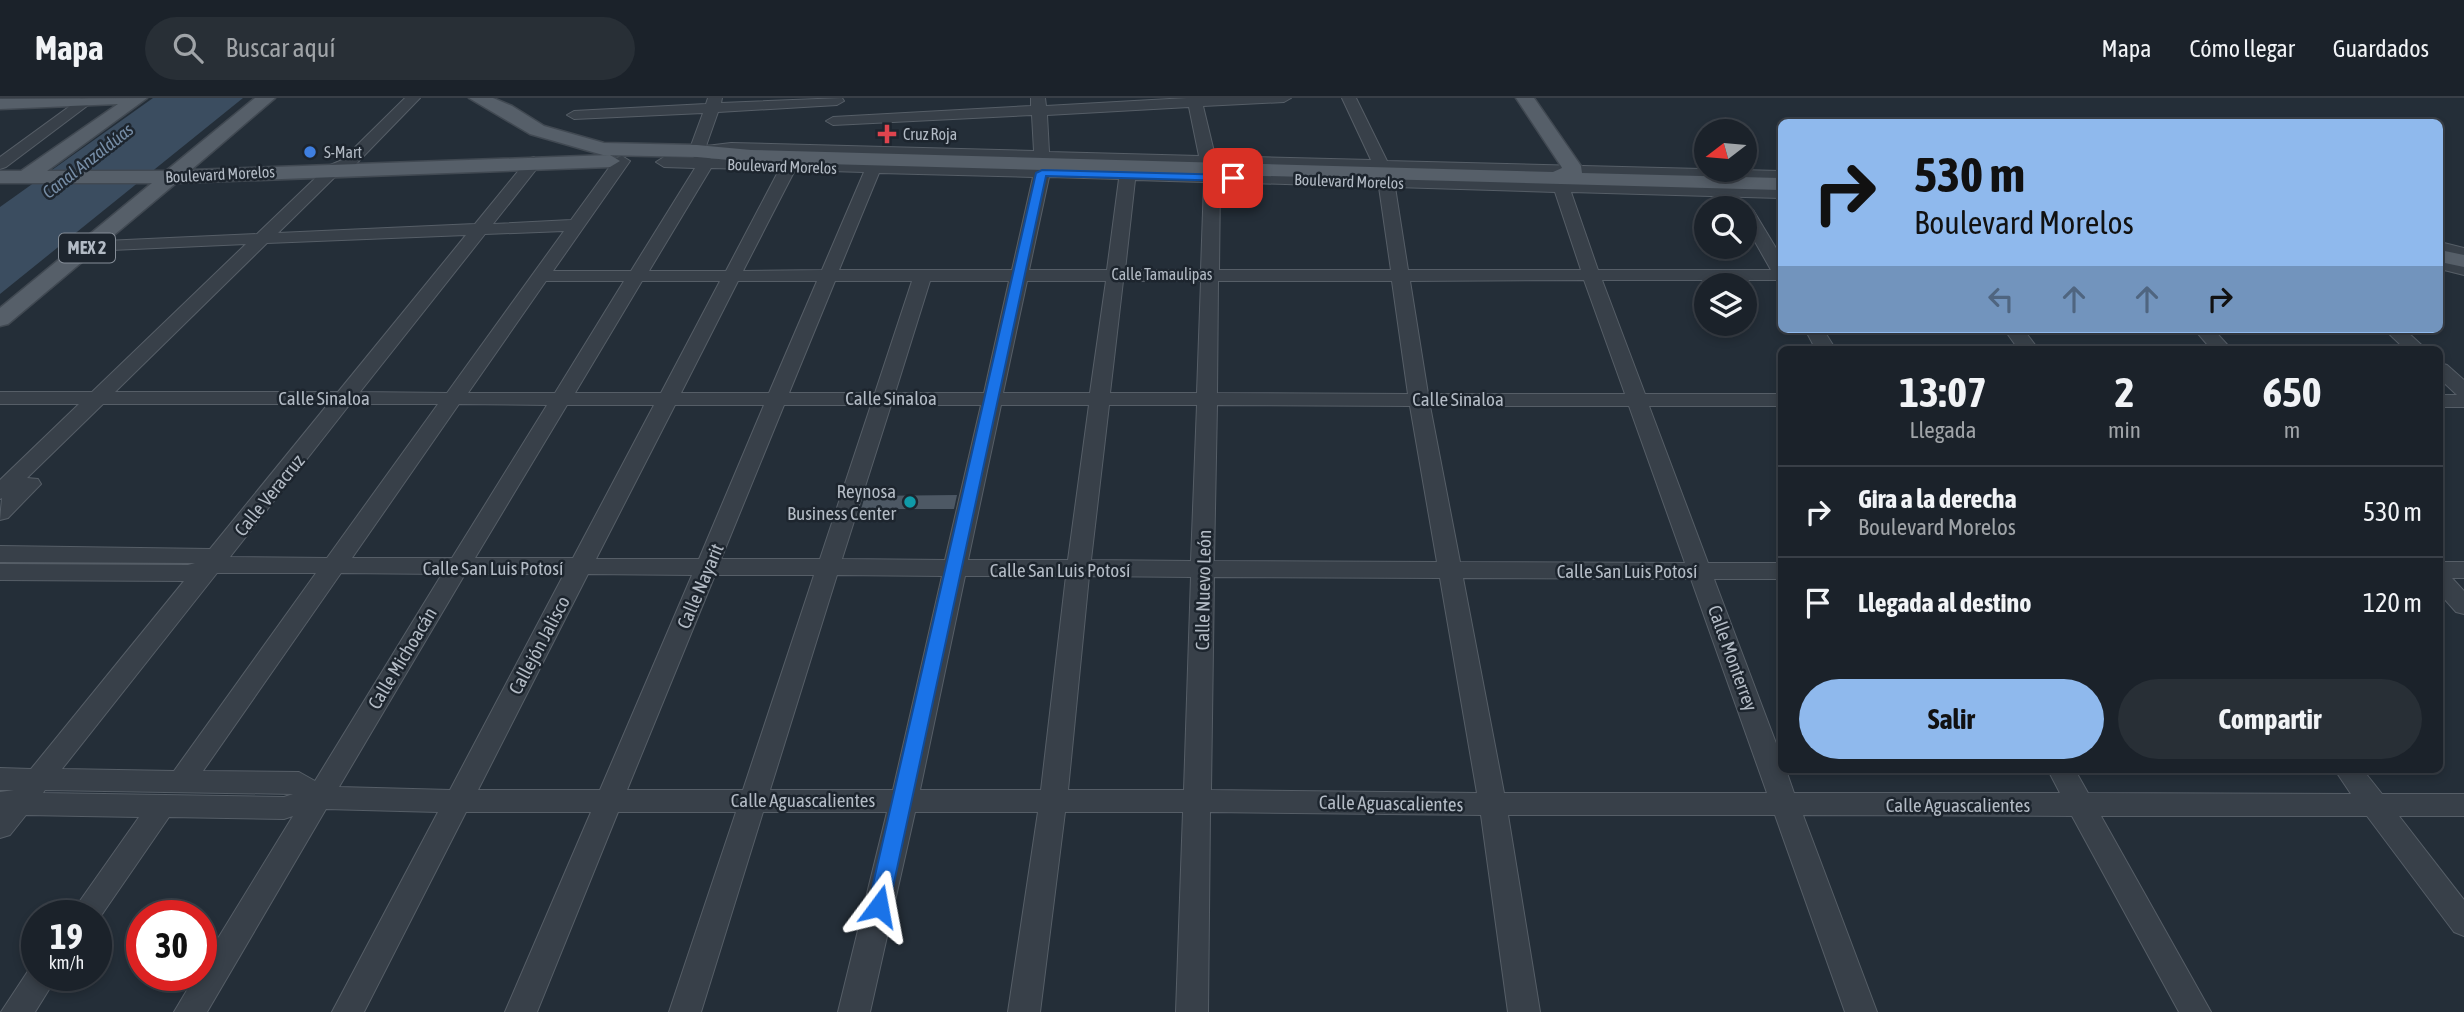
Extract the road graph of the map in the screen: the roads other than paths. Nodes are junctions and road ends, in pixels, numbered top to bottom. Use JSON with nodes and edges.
{"nodes":[{"id":1,"x":127,"y":98,"type":"edge"},
{"id":2,"x":138,"y":98,"type":"edge"},
{"id":3,"x":147,"y":98,"type":"edge"},
{"id":4,"x":154,"y":98,"type":"edge"},
{"id":5,"x":281,"y":98,"type":"edge"},
{"id":6,"x":413,"y":98,"type":"edge"},
{"id":7,"x":478,"y":98,"type":"edge"},
{"id":8,"x":588,"y":98,"type":"edge"},
{"id":9,"x":937,"y":98,"type":"edge"},
{"id":10,"x":1284,"y":98,"type":"edge"},
{"id":11,"x":1349,"y":98,"type":"edge"},
{"id":12,"x":1506,"y":98,"type":"edge"},
{"id":13,"x":98,"y":99,"type":"edge"},
{"id":14,"x":837,"y":100,"type":"edge"},
{"id":15,"x":1195,"y":100,"type":"edge"},
{"id":16,"x":1522,"y":100,"type":"edge"},
{"id":17,"x":713,"y":103,"type":"edge"},
{"id":18,"x":0,"y":104,"type":"edge"},
{"id":19,"x":260,"y":104,"type":"edge"},
{"id":20,"x":1038,"y":104,"type":"edge"},
{"id":21,"x":574,"y":114,"type":"junction"},
{"id":22,"x":833,"y":121,"type":"junction"},
{"id":23,"x":537,"y":130,"type":"junction"},
{"id":24,"x":937,"y":134,"type":"junction"},
{"id":25,"x":556,"y":136,"type":"junction"},
{"id":26,"x":826,"y":154,"type":"junction"},
{"id":27,"x":704,"y":156,"type":"junction"},
{"id":28,"x":622,"y":161,"type":"junction"},
{"id":29,"x":534,"y":162,"type":"junction"},
{"id":30,"x":0,"y":164,"type":"edge"},
{"id":31,"x":875,"y":164,"type":"junction"},
{"id":32,"x":1042,"y":164,"type":"junction"},
{"id":33,"x":789,"y":166,"type":"junction"},
{"id":34,"x":344,"y":167,"type":"junction"},
{"id":35,"x":1210,"y":168,"type":"junction"},
{"id":36,"x":1599,"y":171,"type":"joint"},
{"id":37,"x":1563,"y":172,"type":"junction"},
{"id":38,"x":1383,"y":173,"type":"junction"},
{"id":39,"x":1128,"y":175,"type":"junction"},
{"id":40,"x":0,"y":177,"type":"edge"},
{"id":41,"x":30,"y":177,"type":"junction"},
{"id":42,"x":163,"y":177,"type":"junction"},
{"id":43,"x":1767,"y":181,"type":"edge"},
{"id":44,"x":1731,"y":187,"type":"junction"},
{"id":45,"x":1778,"y":192,"type":"edge"},
{"id":46,"x":0,"y":196,"type":"edge"},
{"id":47,"x":1736,"y":196,"type":"edge"},
{"id":48,"x":578,"y":225,"type":"junction"},
{"id":49,"x":482,"y":229,"type":"junction"},
{"id":50,"x":1757,"y":231,"type":"edge"},
{"id":51,"x":271,"y":238,"type":"junction"},
{"id":52,"x":89,"y":246,"type":"junction"},
{"id":53,"x":2443,"y":248,"type":"edge"},
{"id":54,"x":2464,"y":253,"type":"edge"},
{"id":55,"x":2443,"y":257,"type":"edge"},
{"id":56,"x":2464,"y":261,"type":"edge"},
{"id":57,"x":2443,"y":265,"type":"edge"},
{"id":58,"x":1778,"y":267,"type":"edge"},
{"id":59,"x":2464,"y":272,"type":"edge"},
{"id":60,"x":734,"y":274,"type":"junction"},
{"id":61,"x":830,"y":274,"type":"junction"},
{"id":62,"x":923,"y":274,"type":"junction"},
{"id":63,"x":1020,"y":274,"type":"junction"},
{"id":64,"x":1117,"y":274,"type":"junction"},
{"id":65,"x":1210,"y":274,"type":"junction"},
{"id":66,"x":1400,"y":274,"type":"junction"},
{"id":67,"x":1591,"y":274,"type":"junction"},
{"id":68,"x":1778,"y":274,"type":"edge"},
{"id":69,"x":543,"y":275,"type":"junction"},
{"id":70,"x":637,"y":275,"type":"junction"},
{"id":71,"x":2443,"y":275,"type":"edge"},
{"id":72,"x":0,"y":319,"type":"edge"},
{"id":73,"x":2207,"y":333,"type":"edge"},
{"id":74,"x":2398,"y":333,"type":"edge"},
{"id":75,"x":2218,"y":346,"type":"edge"},
{"id":76,"x":2412,"y":346,"type":"edge"},
{"id":77,"x":2443,"y":372,"type":"edge"},
{"id":78,"x":2464,"y":391,"type":"edge"},
{"id":79,"x":97,"y":398,"type":"junction"},
{"id":80,"x":118,"y":398,"type":"junction"},
{"id":81,"x":347,"y":398,"type":"junction"},
{"id":82,"x":454,"y":398,"type":"junction"},
{"id":83,"x":561,"y":398,"type":"junction"},
{"id":84,"x":669,"y":398,"type":"junction"},
{"id":85,"x":779,"y":398,"type":"junction"},
{"id":86,"x":884,"y":398,"type":"junction"},
{"id":87,"x":992,"y":398,"type":"junction"},
{"id":88,"x":1100,"y":399,"type":"junction"},
{"id":89,"x":1207,"y":399,"type":"junction"},
{"id":90,"x":1419,"y":399,"type":"junction"},
{"id":91,"x":1637,"y":399,"type":"junction"},
{"id":92,"x":3,"y":400,"type":"edge"},
{"id":93,"x":1778,"y":400,"type":"edge"},
{"id":94,"x":2443,"y":401,"type":"edge"},
{"id":95,"x":2464,"y":401,"type":"edge"},
{"id":96,"x":0,"y":492,"type":"edge"},
{"id":97,"x":0,"y":513,"type":"edge"},
{"id":98,"x":0,"y":554,"type":"edge"},
{"id":99,"x":212,"y":565,"type":"junction"},
{"id":100,"x":333,"y":568,"type":"junction"},
{"id":101,"x":457,"y":568,"type":"junction"},
{"id":102,"x":580,"y":568,"type":"junction"},
{"id":103,"x":708,"y":569,"type":"junction"},
{"id":104,"x":829,"y":569,"type":"junction"},
{"id":105,"x":954,"y":569,"type":"junction"},
{"id":106,"x":1078,"y":570,"type":"junction"},
{"id":107,"x":1203,"y":570,"type":"junction"},
{"id":108,"x":2443,"y":570,"type":"edge"},
{"id":109,"x":2464,"y":570,"type":"edge"},
{"id":110,"x":1450,"y":571,"type":"junction"},
{"id":111,"x":1701,"y":571,"type":"junction"},
{"id":112,"x":1778,"y":571,"type":"edge"},
{"id":113,"x":0,"y":572,"type":"edge"},
{"id":114,"x":2443,"y":583,"type":"edge"},
{"id":115,"x":2464,"y":606,"type":"edge"},
{"id":116,"x":2063,"y":773,"type":"edge"},
{"id":117,"x":2350,"y":773,"type":"edge"},
{"id":118,"x":0,"y":779,"type":"edge"},
{"id":119,"x":38,"y":779,"type":"junction"},
{"id":120,"x":181,"y":781,"type":"junction"},
{"id":121,"x":317,"y":798,"type":"junction"},
{"id":122,"x":904,"y":799,"type":"junction"},
{"id":123,"x":456,"y":800,"type":"junction"},
{"id":124,"x":610,"y":800,"type":"junction"},
{"id":125,"x":752,"y":800,"type":"junction"},
{"id":126,"x":1053,"y":801,"type":"junction"},
{"id":127,"x":1197,"y":801,"type":"junction"},
{"id":128,"x":9,"y":803,"type":"edge"},
{"id":129,"x":1493,"y":804,"type":"junction"},
{"id":130,"x":2080,"y":804,"type":"junction"},
{"id":131,"x":2374,"y":804,"type":"junction"},
{"id":132,"x":1786,"y":805,"type":"junction"},
{"id":133,"x":2464,"y":805,"type":"edge"},
{"id":134,"x":162,"y":806,"type":"junction"},
{"id":135,"x":0,"y":827,"type":"edge"},
{"id":136,"x":96,"y":900,"type":"edge"},
{"id":137,"x":2464,"y":923,"type":"edge"},
{"id":138,"x":32,"y":991,"type":"edge"},
{"id":139,"x":17,"y":1012,"type":"edge"},
{"id":140,"x":190,"y":1012,"type":"edge"},
{"id":141,"x":348,"y":1012,"type":"edge"},
{"id":142,"x":521,"y":1012,"type":"edge"},
{"id":143,"x":685,"y":1012,"type":"edge"},
{"id":144,"x":854,"y":1012,"type":"edge"},
{"id":145,"x":1024,"y":1012,"type":"edge"},
{"id":146,"x":1192,"y":1012,"type":"edge"},
{"id":147,"x":1524,"y":1012,"type":"edge"},
{"id":148,"x":1861,"y":1012,"type":"edge"},
{"id":149,"x":2195,"y":1012,"type":"edge"}],
"edges":[{"from":1,"to":13,"type":"main road"},
{"from":2,"to":41,"type":"main road"},
{"from":3,"to":4,"type":"main road"},
{"from":5,"to":19,"type":"main road"},
{"from":6,"to":34,"type":"street"},
{"from":7,"to":23,"type":"main road","name":"Boulevard Morelos"},
{"from":8,"to":21,"type":"street"},
{"from":9,"to":24,"type":"street"},
{"from":10,"to":15,"type":"street"},
{"from":11,"to":38,"type":"street"},
{"from":12,"to":37,"type":"main road"},
{"from":13,"to":18,"type":"main road"},
{"from":13,"to":30,"type":"street"},
{"from":14,"to":17,"type":"street"},
{"from":14,"to":22,"type":"street"},
{"from":15,"to":20,"type":"street"},
{"from":15,"to":35,"type":"street","name":"Calle Nuevo León"},
{"from":16,"to":37,"type":"main road"},
{"from":17,"to":21,"type":"street"},
{"from":17,"to":27,"type":"street","name":"Calle Michoacán"},
{"from":19,"to":42,"type":"main road","number":"MEX 2"},
{"from":20,"to":24,"type":"street"},
{"from":20,"to":32,"type":"street"},
{"from":21,"to":25,"type":"street"},
{"from":22,"to":24,"type":"street"},
{"from":22,"to":26,"type":"street"},
{"from":23,"to":25,"type":"main road","name":"Boulevard Morelos"},
{"from":23,"to":29,"type":"main road"},
{"from":24,"to":26,"type":"street","name":"Boulevard Morelos"},
{"from":24,"to":32,"type":"street","name":"Boulevard Morelos"},
{"from":25,"to":27,"type":"main road","name":"Boulevard Morelos"},
{"from":26,"to":27,"type":"main road","name":"Boulevard Morelos"},
{"from":26,"to":31,"type":"main road","name":"Boulevard Morelos"},
{"from":27,"to":28,"type":"main road","name":"Boulevard Morelos"},
{"from":27,"to":33,"type":"street","name":"Boulevard Morelos"},
{"from":27,"to":70,"type":"street","name":"Calle Michoacán"},
{"from":28,"to":29,"type":"main road","name":"Boulevard Morelos"},
{"from":28,"to":48,"type":"street"},
{"from":29,"to":34,"type":"main road","name":"Boulevard Morelos"},
{"from":29,"to":49,"type":"street","name":"Calle Veracruz"},
{"from":31,"to":32,"type":"street","name":"Boulevard Morelos"},
{"from":31,"to":33,"type":"street","name":"Boulevard Morelos"},
{"from":31,"to":35,"type":"main road","name":"Boulevard Morelos"},
{"from":31,"to":61,"type":"street","name":"Calle Nayarit"},
{"from":32,"to":35,"type":"street","name":"Boulevard Morelos"},
{"from":32,"to":39,"type":"street","name":"Boulevard Morelos"},
{"from":32,"to":63,"type":"street"},
{"from":33,"to":60,"type":"street","name":"Callejón Jalisco"},
{"from":34,"to":42,"type":"main road","name":"Boulevard Morelos"},
{"from":34,"to":51,"type":"street"},
{"from":35,"to":37,"type":"main road","name":"Boulevard Morelos"},
{"from":35,"to":38,"type":"street","name":"Boulevard Morelos"},
{"from":35,"to":39,"type":"street","name":"Boulevard Morelos"},
{"from":35,"to":65,"type":"street","name":"Calle Nuevo León"},
{"from":36,"to":37,"type":"main road"},
{"from":36,"to":43,"type":"street","name":"Boulevard Morelos"},
{"from":37,"to":38,"type":"street","name":"Boulevard Morelos"},
{"from":37,"to":44,"type":"main road","name":"Boulevard Morelos"},
{"from":37,"to":67,"type":"street","name":"Calle Monterrey"},
{"from":38,"to":66,"type":"street"},
{"from":39,"to":64,"type":"street"},
{"from":40,"to":41,"type":"main road","name":"Boulevard Morelos"},
{"from":41,"to":42,"type":"main road","name":"Boulevard Morelos"},
{"from":41,"to":46,"type":"main road"},
{"from":42,"to":52,"type":"main road","number":"MEX 2"},
{"from":43,"to":44,"type":"main road","name":"Boulevard Morelos"},
{"from":44,"to":45,"type":"street","name":"Boulevard Morelos"},
{"from":44,"to":47,"type":"street"},
{"from":48,"to":49,"type":"street"},
{"from":48,"to":69,"type":"street"},
{"from":49,"to":51,"type":"street"},
{"from":49,"to":81,"type":"street","name":"Calle Veracruz"},
{"from":50,"to":58,"type":"street"},
{"from":51,"to":52,"type":"street"},
{"from":51,"to":79,"type":"street"},
{"from":51,"to":80,"type":"street"},
{"from":52,"to":72,"type":"main road","number":"MEX 2"},
{"from":53,"to":54,"type":"street"},
{"from":55,"to":56,"type":"main road"},
{"from":57,"to":59,"type":"street"},
{"from":59,"to":71,"type":"street"},
{"from":60,"to":61,"type":"street","name":"Calle Tamaulipas"},
{"from":60,"to":70,"type":"street","name":"Calle Tamaulipas"},
{"from":60,"to":84,"type":"street","name":"Callejón Jalisco"},
{"from":61,"to":62,"type":"street","name":"Calle Tamaulipas"},
{"from":61,"to":85,"type":"street","name":"Calle Nayarit"},
{"from":62,"to":63,"type":"street","name":"Calle Tamaulipas"},
{"from":62,"to":86,"type":"street"},
{"from":63,"to":64,"type":"street","name":"Calle Tamaulipas"},
{"from":63,"to":87,"type":"street"},
{"from":64,"to":65,"type":"street","name":"Calle Tamaulipas"},
{"from":64,"to":88,"type":"street"},
{"from":65,"to":66,"type":"street","name":"Calle Tamaulipas"},
{"from":65,"to":89,"type":"street","name":"Calle Nuevo León"},
{"from":66,"to":67,"type":"street","name":"Calle Tamaulipas"},
{"from":66,"to":90,"type":"street"},
{"from":67,"to":68,"type":"street","name":"Calle Tamaulipas"},
{"from":67,"to":91,"type":"street","name":"Calle Monterrey"},
{"from":69,"to":70,"type":"street","name":"Calle Tamaulipas"},
{"from":69,"to":82,"type":"street"},
{"from":70,"to":83,"type":"street","name":"Calle Michoacán"},
{"from":73,"to":75,"type":"street"},
{"from":74,"to":76,"type":"street"},
{"from":77,"to":78,"type":"street"},
{"from":79,"to":80,"type":"street","name":"Calle Sinaloa"},
{"from":79,"to":92,"type":"street","name":"Calle Sinaloa"},
{"from":79,"to":96,"type":"street"},
{"from":80,"to":81,"type":"street","name":"Calle Sinaloa"},
{"from":80,"to":97,"type":"street"},
{"from":81,"to":82,"type":"street","name":"Calle Sinaloa"},
{"from":81,"to":99,"type":"street","name":"Calle Veracruz"},
{"from":82,"to":83,"type":"street","name":"Calle Sinaloa"},
{"from":82,"to":100,"type":"street"},
{"from":83,"to":84,"type":"street","name":"Calle Sinaloa"},
{"from":83,"to":101,"type":"street","name":"Calle Michoacán"},
{"from":84,"to":85,"type":"street","name":"Calle Sinaloa"},
{"from":84,"to":102,"type":"street","name":"Callejón Jalisco"},
{"from":85,"to":86,"type":"street","name":"Calle Sinaloa"},
{"from":85,"to":103,"type":"street","name":"Calle Nayarit"},
{"from":86,"to":87,"type":"street","name":"Calle Sinaloa"},
{"from":86,"to":104,"type":"street"},
{"from":87,"to":88,"type":"street","name":"Calle Sinaloa"},
{"from":87,"to":105,"type":"street"},
{"from":88,"to":89,"type":"street","name":"Calle Sinaloa"},
{"from":88,"to":106,"type":"street"},
{"from":89,"to":90,"type":"street","name":"Calle Sinaloa"},
{"from":89,"to":107,"type":"street","name":"Calle Nuevo León"},
{"from":90,"to":91,"type":"street","name":"Calle Sinaloa"},
{"from":90,"to":110,"type":"street"},
{"from":91,"to":93,"type":"street","name":"Calle Sinaloa"},
{"from":91,"to":111,"type":"street","name":"Calle Monterrey"},
{"from":94,"to":95,"type":"street"},
{"from":98,"to":99,"type":"street","name":"Calle San Luis Potosí"},
{"from":99,"to":100,"type":"street","name":"Calle San Luis Potosí"},
{"from":99,"to":113,"type":"street","name":"Calle San Luis Potosí"},
{"from":99,"to":119,"type":"street","name":"Calle Veracruz"},
{"from":100,"to":101,"type":"street","name":"Calle San Luis Potosí"},
{"from":100,"to":120,"type":"street"},
{"from":101,"to":102,"type":"street","name":"Calle San Luis Potosí"},
{"from":101,"to":121,"type":"street","name":"Calle Michoacán"},
{"from":102,"to":103,"type":"street","name":"Calle San Luis Potosí"},
{"from":102,"to":123,"type":"street","name":"Callejón Jalisco"},
{"from":103,"to":104,"type":"street","name":"Calle San Luis Potosí"},
{"from":103,"to":124,"type":"street","name":"Calle Nayarit"},
{"from":104,"to":105,"type":"street","name":"Calle San Luis Potosí"},
{"from":104,"to":125,"type":"street"},
{"from":105,"to":106,"type":"street","name":"Calle San Luis Potosí"},
{"from":105,"to":122,"type":"street"},
{"from":106,"to":107,"type":"street","name":"Calle San Luis Potosí"},
{"from":106,"to":126,"type":"street"},
{"from":107,"to":110,"type":"street","name":"Calle San Luis Potosí"},
{"from":107,"to":127,"type":"street","name":"Calle Nuevo León"},
{"from":108,"to":109,"type":"street"},
{"from":110,"to":111,"type":"street","name":"Calle San Luis Potosí"},
{"from":110,"to":129,"type":"street"},
{"from":111,"to":112,"type":"street","name":"Calle San Luis Potosí"},
{"from":111,"to":132,"type":"street","name":"Calle Monterrey"},
{"from":114,"to":115,"type":"street"},
{"from":116,"to":130,"type":"street"},
{"from":117,"to":131,"type":"street"},
{"from":118,"to":119,"type":"street","name":"Calle Aguascalientes"},
{"from":119,"to":120,"type":"street","name":"Calle Aguascalientes"},
{"from":119,"to":128,"type":"street","name":"Calle Veracruz"},
{"from":120,"to":121,"type":"street","name":"Calle Aguascalientes"},
{"from":121,"to":123,"type":"street","name":"Calle Aguascalientes"},
{"from":121,"to":134,"type":"street","name":"Calle Aguascalientes"},
{"from":121,"to":140,"type":"street","name":"Calle Michoacán"},
{"from":122,"to":125,"type":"street","name":"Calle Aguascalientes"},
{"from":122,"to":126,"type":"street","name":"Calle Aguascalientes"},
{"from":122,"to":144,"type":"street"},
{"from":123,"to":124,"type":"street","name":"Calle Aguascalientes"},
{"from":123,"to":141,"type":"street","name":"Callejón Jalisco"},
{"from":124,"to":125,"type":"street","name":"Calle Aguascalientes"},
{"from":124,"to":142,"type":"street","name":"Calle Nayarit"},
{"from":125,"to":143,"type":"street"},
{"from":126,"to":127,"type":"street","name":"Calle Aguascalientes"},
{"from":126,"to":145,"type":"street"},
{"from":127,"to":129,"type":"street","name":"Calle Aguascalientes"},
{"from":127,"to":146,"type":"street","name":"Calle Nuevo León"},
{"from":128,"to":134,"type":"street","name":"Calle Aguascalientes"},
{"from":128,"to":135,"type":"street","name":"Calle Veracruz"},
{"from":129,"to":132,"type":"street","name":"Calle Aguascalientes"},
{"from":129,"to":147,"type":"street"},
{"from":130,"to":131,"type":"street","name":"Calle Aguascalientes"},
{"from":130,"to":132,"type":"street","name":"Calle Aguascalientes"},
{"from":130,"to":149,"type":"street"},
{"from":131,"to":133,"type":"street","name":"Calle Aguascalientes"},
{"from":131,"to":137,"type":"street"},
{"from":132,"to":148,"type":"street","name":"Calle Monterrey"},
{"from":134,"to":136,"type":"street"},
{"from":138,"to":139,"type":"street"}]}
